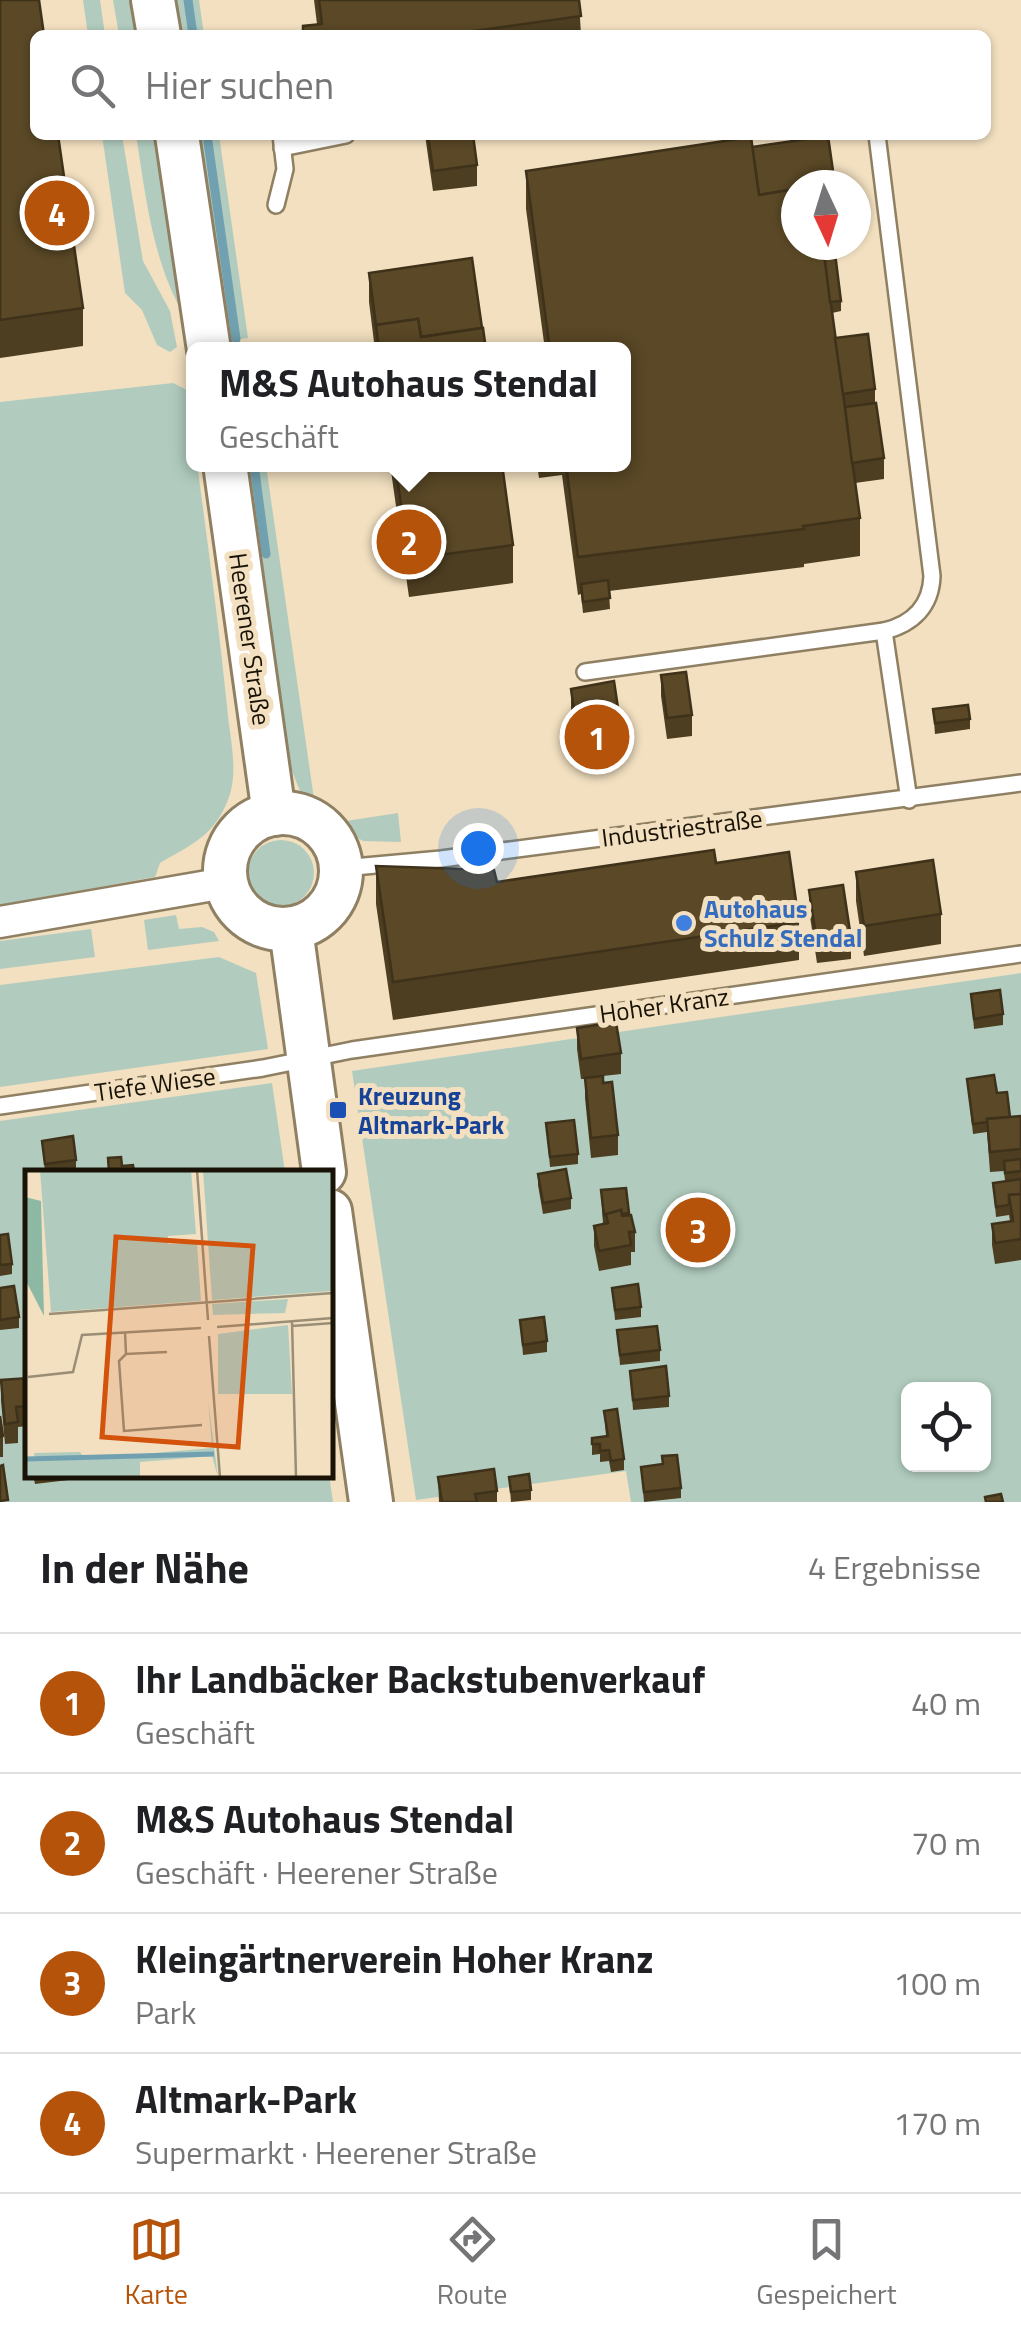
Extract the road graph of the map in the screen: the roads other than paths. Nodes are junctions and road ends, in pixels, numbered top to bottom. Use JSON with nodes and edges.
{"nodes":[{"id":1,"x":154,"y":0,"type":"edge"},
{"id":2,"x":159,"y":30,"type":"edge"},
{"id":3,"x":177,"y":140,"type":"edge"},
{"id":4,"x":879,"y":140,"type":"edge"},
{"id":5,"x":281,"y":142,"type":"edge"},
{"id":6,"x":276,"y":205,"type":"dead end"},
{"id":7,"x":208,"y":342,"type":"edge"},
{"id":8,"x":226,"y":472,"type":"edge"},
{"id":9,"x":884,"y":631,"type":"junction"},
{"id":10,"x":585,"y":672,"type":"dead end"},
{"id":11,"x":1021,"y":783,"type":"edge"},
{"id":12,"x":909,"y":800,"type":"junction"},
{"id":13,"x":274,"y":814,"type":"junction"},
{"id":14,"x":342,"y":868,"type":"junction"},
{"id":15,"x":225,"y":883,"type":"junction"},
{"id":16,"x":0,"y":922,"type":"edge"},
{"id":17,"x":291,"y":929,"type":"junction"},
{"id":18,"x":1021,"y":954,"type":"edge"},
{"id":19,"x":308,"y":1058,"type":"junction"},
{"id":20,"x":0,"y":1106,"type":"edge"},
{"id":21,"x":324,"y":1170,"type":"edge"},
{"id":22,"x":332,"y":1225,"type":"edge"},
{"id":23,"x":371,"y":1502,"type":"edge"}],
"edges":[{"from":1,"to":2,"type":"main road"},
{"from":3,"to":7,"type":"main road"},
{"from":4,"to":9,"type":"lane"},
{"from":5,"to":6,"type":"lane"},
{"from":8,"to":13,"type":"main road","name":"Heerener Straße"},
{"from":9,"to":10,"type":"lane"},
{"from":9,"to":12,"type":"lane"},
{"from":11,"to":12,"type":"lane","name":"Industriestraße"},
{"from":12,"to":14,"type":"lane","name":"Industriestraße"},
{"from":13,"to":14,"type":"main road"},
{"from":13,"to":15,"type":"main road"},
{"from":14,"to":17,"type":"main road"},
{"from":15,"to":16,"type":"street"},
{"from":15,"to":17,"type":"main road"},
{"from":17,"to":19,"type":"main road"},
{"from":18,"to":19,"type":"lane","name":"Hoher Kranz"},
{"from":19,"to":20,"type":"lane","name":"Tiefe Wiese"},
{"from":19,"to":21,"type":"main road"},
{"from":22,"to":23,"type":"main road"}]}
